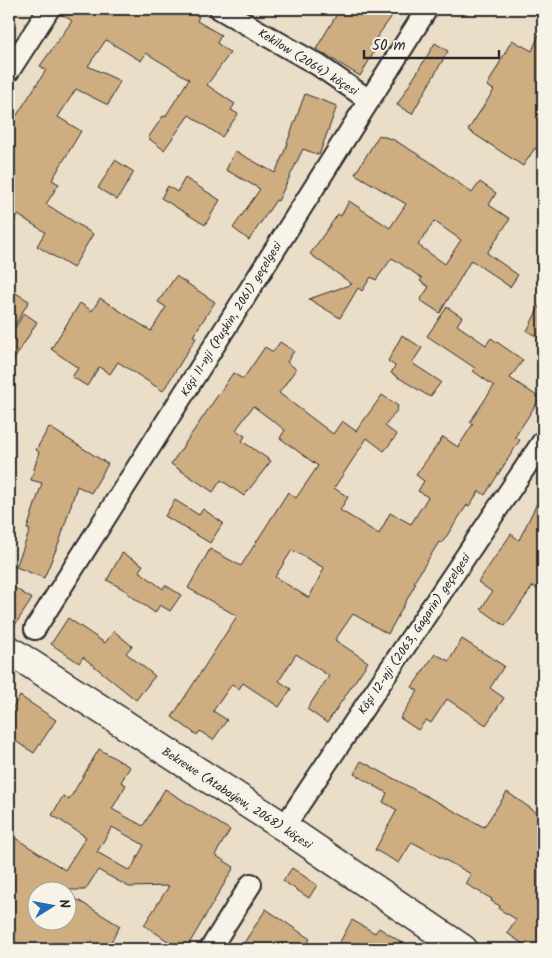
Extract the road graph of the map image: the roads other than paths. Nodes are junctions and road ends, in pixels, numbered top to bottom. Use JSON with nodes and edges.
{"nodes":[{"id":1,"x":49,"y":9,"type":"edge"},
{"id":2,"x":220,"y":9,"type":"edge"},
{"id":3,"x":427,"y":9,"type":"edge"},
{"id":4,"x":9,"y":71,"type":"edge"},
{"id":5,"x":368,"y":100,"type":"junction"},
{"id":6,"x":543,"y":441,"type":"edge"},
{"id":7,"x":35,"y":629,"type":"dead end"},
{"id":8,"x":9,"y":650,"type":"edge"},
{"id":9,"x":284,"y":827,"type":"junction"},
{"id":10,"x":251,"y":884,"type":"dead end"},
{"id":11,"x":210,"y":949,"type":"edge"},
{"id":12,"x":463,"y":949,"type":"edge"}],
"edges":[{"from":1,"to":4,"type":"street"},
{"from":2,"to":5,"type":"street","name":"Kekilow (2064) köçesi"},
{"from":3,"to":5,"type":"street","name":"Köşi 11-nji (Puşkin, 2061) geçelgesi"},
{"from":5,"to":7,"type":"street","name":"Köşi 11-nji (Puşkin, 2061) geçelgesi"},
{"from":6,"to":9,"type":"street","name":"Köşi 12-nji (2063, Gagarin) geçelgesi"},
{"from":8,"to":9,"type":"main road","name":"Bekrewe (Atabaýew, 2068) köçesi"},
{"from":9,"to":12,"type":"main road","name":"Bekrewe (Atabaýew, 2068) köçesi"},
{"from":10,"to":11,"type":"street"}]}
